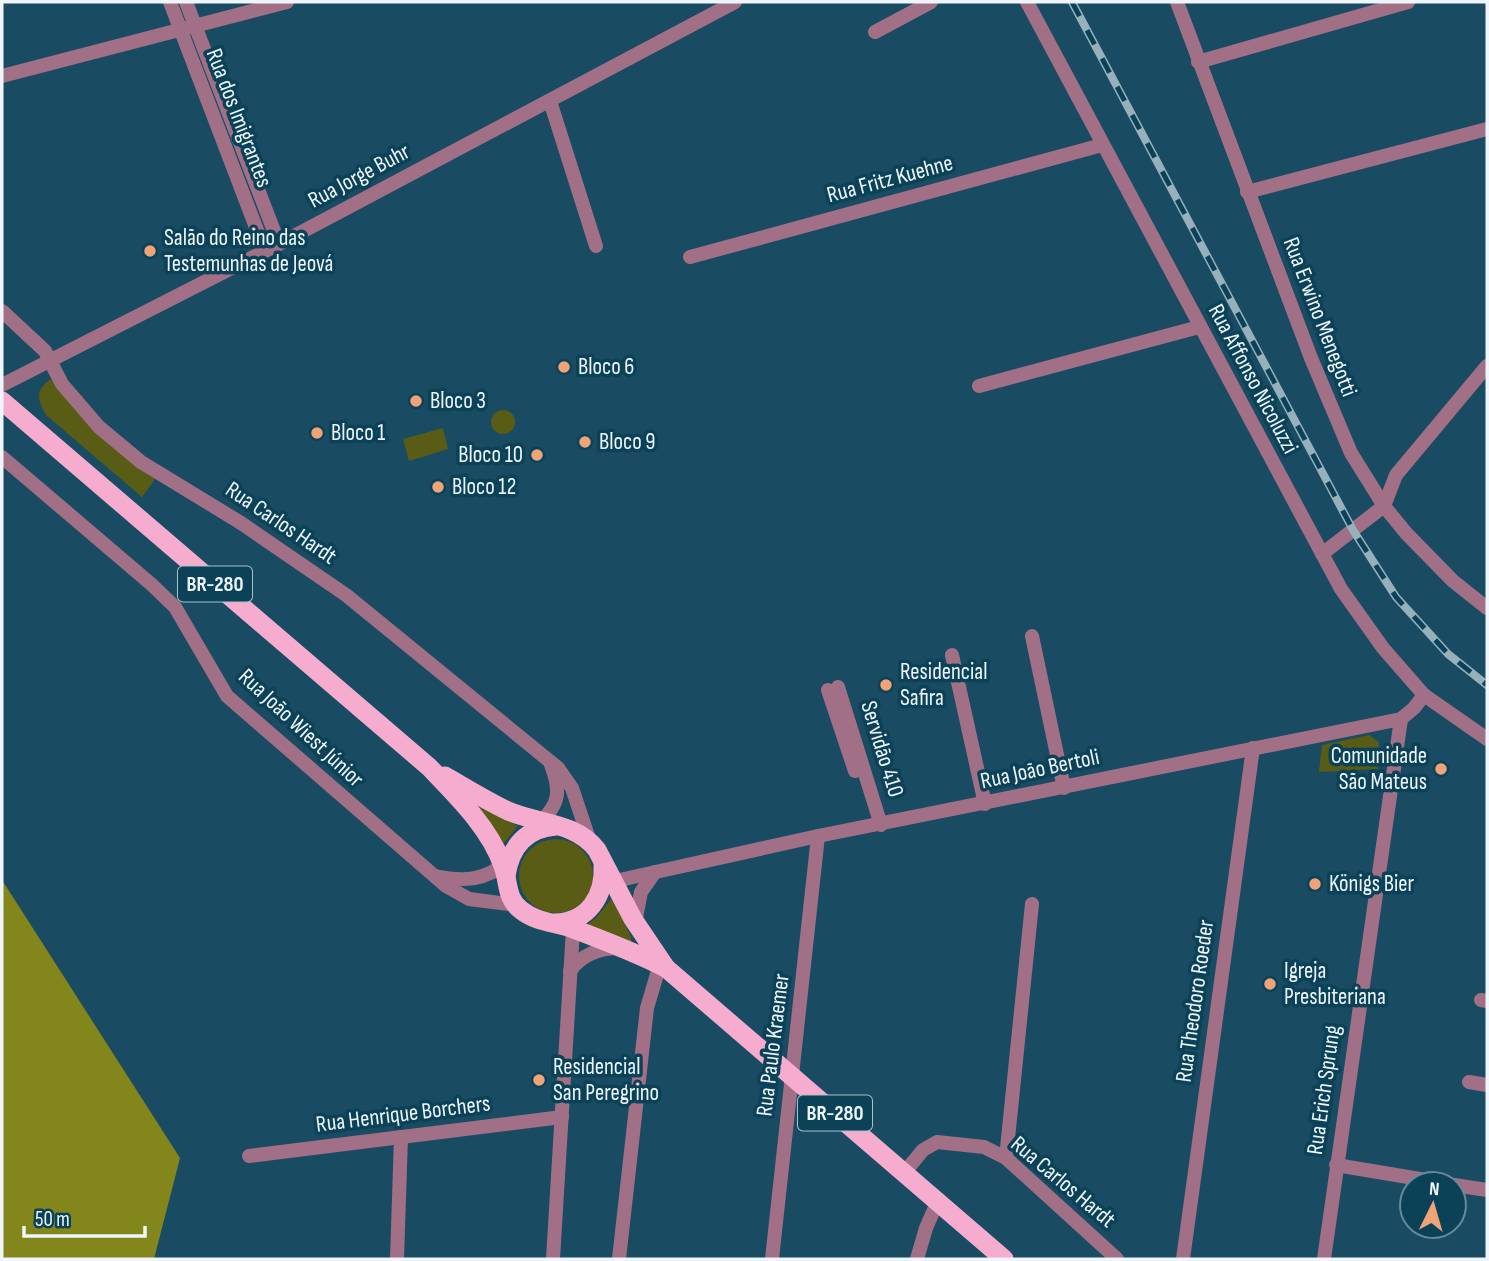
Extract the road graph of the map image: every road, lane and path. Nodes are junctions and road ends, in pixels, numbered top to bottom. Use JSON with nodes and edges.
{"nodes":[{"id":1,"x":170,"y":2,"type":"edge"},
{"id":2,"x":186,"y":2,"type":"edge"},
{"id":3,"x":287,"y":2,"type":"edge"},
{"id":4,"x":735,"y":2,"type":"edge"},
{"id":5,"x":931,"y":2,"type":"edge"},
{"id":6,"x":1027,"y":2,"type":"edge"},
{"id":7,"x":1177,"y":2,"type":"edge"},
{"id":8,"x":1408,"y":2,"type":"edge"},
{"id":9,"x":188,"y":29,"type":"junction"},
{"id":10,"x":876,"y":32,"type":"dead end"},
{"id":11,"x":1198,"y":62,"type":"junction"},
{"id":12,"x":2,"y":76,"type":"edge"},
{"id":13,"x":551,"y":101,"type":"junction"},
{"id":14,"x":1487,"y":128,"type":"edge"},
{"id":15,"x":1102,"y":145,"type":"junction"},
{"id":16,"x":1247,"y":192,"type":"junction"},
{"id":17,"x":279,"y":244,"type":"junction"},
{"id":18,"x":596,"y":246,"type":"dead end"},
{"id":19,"x":265,"y":251,"type":"junction"},
{"id":20,"x":690,"y":257,"type":"dead end"},
{"id":21,"x":2,"y":311,"type":"edge"},
{"id":22,"x":1199,"y":327,"type":"junction"},
{"id":23,"x":51,"y":362,"type":"junction"},
{"id":24,"x":1487,"y":366,"type":"edge"},
{"id":25,"x":2,"y":385,"type":"edge"},
{"id":26,"x":979,"y":386,"type":"dead end"},
{"id":27,"x":2,"y":401,"type":"edge"},
{"id":28,"x":2,"y":457,"type":"edge"},
{"id":29,"x":1384,"y":506,"type":"junction"},
{"id":30,"x":1322,"y":554,"type":"junction"},
{"id":31,"x":1487,"y":607,"type":"edge"},
{"id":32,"x":1032,"y":636,"type":"dead end"},
{"id":33,"x":952,"y":655,"type":"dead end"},
{"id":34,"x":833,"y":688,"type":"dead end"},
{"id":35,"x":1424,"y":695,"type":"junction"},
{"id":36,"x":1401,"y":719,"type":"junction"},
{"id":37,"x":1487,"y":740,"type":"edge"},
{"id":38,"x":1253,"y":748,"type":"junction"},
{"id":39,"x":550,"y":761,"type":"junction"},
{"id":40,"x":429,"y":767,"type":"junction"},
{"id":41,"x":1064,"y":788,"type":"junction"},
{"id":42,"x":985,"y":804,"type":"junction"},
{"id":43,"x":549,"y":824,"type":"junction"},
{"id":44,"x":877,"y":825,"type":"junction"},
{"id":45,"x":818,"y":836,"type":"junction"},
{"id":46,"x":590,"y":842,"type":"junction"},
{"id":47,"x":506,"y":868,"type":"junction"},
{"id":48,"x":655,"y":872,"type":"junction"},
{"id":49,"x":433,"y":876,"type":"junction"},
{"id":50,"x":606,"y":877,"type":"junction"},
{"id":51,"x":1032,"y":904,"type":"dead end"},
{"id":52,"x":516,"y":905,"type":"junction"},
{"id":53,"x":569,"y":923,"type":"junction"},
{"id":54,"x":635,"y":923,"type":"junction"},
{"id":55,"x":624,"y":948,"type":"junction"},
{"id":56,"x":663,"y":966,"type":"junction"},
{"id":57,"x":570,"y":971,"type":"junction"},
{"id":58,"x":792,"y":1076,"type":"junction"},
{"id":59,"x":1469,"y":1082,"type":"dead end"},
{"id":60,"x":1487,"y":1085,"type":"edge"},
{"id":61,"x":562,"y":1117,"type":"junction"},
{"id":62,"x":401,"y":1137,"type":"junction"},
{"id":63,"x":249,"y":1156,"type":"dead end"},
{"id":64,"x":1006,"y":1158,"type":"junction"},
{"id":65,"x":1336,"y":1166,"type":"junction"},
{"id":66,"x":904,"y":1173,"type":"junction"},
{"id":67,"x":1398,"y":1176,"type":"edge"},
{"id":68,"x":1468,"y":1187,"type":"edge"},
{"id":69,"x":1487,"y":1190,"type":"edge"},
{"id":70,"x":937,"y":1203,"type":"junction"},
{"id":71,"x":397,"y":1259,"type":"edge"},
{"id":72,"x":553,"y":1259,"type":"edge"},
{"id":73,"x":619,"y":1259,"type":"edge"},
{"id":74,"x":772,"y":1259,"type":"edge"},
{"id":75,"x":917,"y":1259,"type":"edge"},
{"id":76,"x":1004,"y":1259,"type":"edge"},
{"id":77,"x":1118,"y":1259,"type":"edge"},
{"id":78,"x":1183,"y":1259,"type":"edge"},
{"id":79,"x":1324,"y":1259,"type":"edge"}],
"edges":[{"from":1,"to":9,"type":"street","name":"Rua dos Imigrantes"},
{"from":2,"to":9,"type":"street","name":"Rua dos Imigrantes"},
{"from":3,"to":9,"type":"street"},
{"from":4,"to":13,"type":"street","name":"Rua Jorge Buhr"},
{"from":5,"to":10,"type":"street"},
{"from":6,"to":15,"type":"street","name":"Rua Affonso Nicoluzzi"},
{"from":7,"to":11,"type":"street","name":"Rua Erwino Menegotti"},
{"from":8,"to":11,"type":"street"},
{"from":9,"to":12,"type":"street"},
{"from":9,"to":17,"type":"street","name":"Rua dos Imigrantes"},
{"from":9,"to":19,"type":"street","name":"Rua dos Imigrantes"},
{"from":11,"to":16,"type":"street","name":"Rua Erwino Menegotti"},
{"from":13,"to":17,"type":"street","name":"Rua Jorge Buhr"},
{"from":13,"to":18,"type":"street"},
{"from":14,"to":16,"type":"street"},
{"from":15,"to":20,"type":"street","name":"Rua Fritz Kuehne"},
{"from":15,"to":22,"type":"street","name":"Rua Affonso Nicoluzzi"},
{"from":16,"to":29,"type":"street","name":"Rua Erwino Menegotti"},
{"from":17,"to":19,"type":"street","name":"Rua Jorge Buhr"},
{"from":19,"to":23,"type":"street","name":"Rua Jorge Buhr"},
{"from":21,"to":23,"type":"street","name":"Rua Carlos Hardt"},
{"from":22,"to":26,"type":"street"},
{"from":22,"to":30,"type":"street","name":"Rua Affonso Nicoluzzi"},
{"from":23,"to":25,"type":"street","name":"Rua Jorge Buhr"},
{"from":23,"to":39,"type":"street","name":"Rua Carlos Hardt"},
{"from":24,"to":29,"type":"street"},
{"from":27,"to":40,"type":"highway","number":"BR-280"},
{"from":28,"to":49,"type":"street","name":"Rua João Wiest Júnior"},
{"from":29,"to":30,"type":"street"},
{"from":29,"to":31,"type":"street","name":"Rua Erwino Menegotti"},
{"from":30,"to":35,"type":"street","name":"Rua Affonso Nicoluzzi"},
{"from":32,"to":41,"type":"street"},
{"from":33,"to":42,"type":"street"},
{"from":34,"to":44,"type":"street"},
{"from":35,"to":36,"type":"street"},
{"from":35,"to":37,"type":"street","name":"Rua Affonso Nicoluzzi"},
{"from":36,"to":38,"type":"street","name":"Rua João Bertoli"},
{"from":36,"to":65,"type":"street","name":"Rua Erich Sprung"},
{"from":38,"to":41,"type":"street","name":"Rua João Bertoli"},
{"from":38,"to":78,"type":"street","name":"Rua Theodoro Roeder"},
{"from":39,"to":43,"type":"street"},
{"from":39,"to":46,"type":"street","name":"Rua Carlos Hardt"},
{"from":40,"to":43,"type":"highway","number":"BR-280"},
{"from":40,"to":47,"type":"highway","number":"BR-280"},
{"from":41,"to":42,"type":"street","name":"Rua João Bertoli"},
{"from":42,"to":44,"type":"street","name":"Rua João Bertoli"},
{"from":43,"to":46,"type":"highway","number":"BR-280"},
{"from":43,"to":47,"type":"highway"},
{"from":44,"to":45,"type":"street","name":"Rua João Bertoli"},
{"from":45,"to":48,"type":"street","name":"Rua João Bertoli"},
{"from":45,"to":58,"type":"street","name":"Rua Paulo Kraemer"},
{"from":46,"to":50,"type":"highway","number":"BR-280"},
{"from":47,"to":49,"type":"street"},
{"from":47,"to":52,"type":"highway","number":"BR-280"},
{"from":48,"to":50,"type":"street","name":"Rua João Bertoli"},
{"from":48,"to":54,"type":"street"},
{"from":49,"to":52,"type":"street","name":"Rua João Wiest Júnior"},
{"from":50,"to":53,"type":"highway"},
{"from":50,"to":54,"type":"highway","number":"BR-280"},
{"from":51,"to":64,"type":"street"},
{"from":52,"to":53,"type":"highway","number":"BR-280"},
{"from":53,"to":55,"type":"highway","number":"BR-280"},
{"from":53,"to":57,"type":"street"},
{"from":54,"to":56,"type":"highway","number":"BR-280"},
{"from":55,"to":56,"type":"highway","number":"BR-280"},
{"from":55,"to":57,"type":"street"},
{"from":56,"to":58,"type":"highway","number":"BR-280"},
{"from":56,"to":73,"type":"street"},
{"from":57,"to":61,"type":"street"},
{"from":58,"to":66,"type":"highway","number":"BR-280"},
{"from":58,"to":74,"type":"street","name":"Rua Paulo Kraemer"},
{"from":59,"to":60,"type":"street"},
{"from":61,"to":62,"type":"street","name":"Rua Henrique Borchers"},
{"from":61,"to":72,"type":"street"},
{"from":62,"to":63,"type":"street","name":"Rua Henrique Borchers"},
{"from":62,"to":71,"type":"street"},
{"from":64,"to":66,"type":"street","name":"Rua Carlos Hardt"},
{"from":64,"to":77,"type":"street","name":"Rua Carlos Hardt"},
{"from":65,"to":67,"type":"street"},
{"from":65,"to":79,"type":"street","name":"Rua Erich Sprung"},
{"from":66,"to":70,"type":"highway","number":"BR-280"},
{"from":68,"to":69,"type":"street"},
{"from":70,"to":75,"type":"street"},
{"from":70,"to":76,"type":"highway","number":"BR-280"}]}
